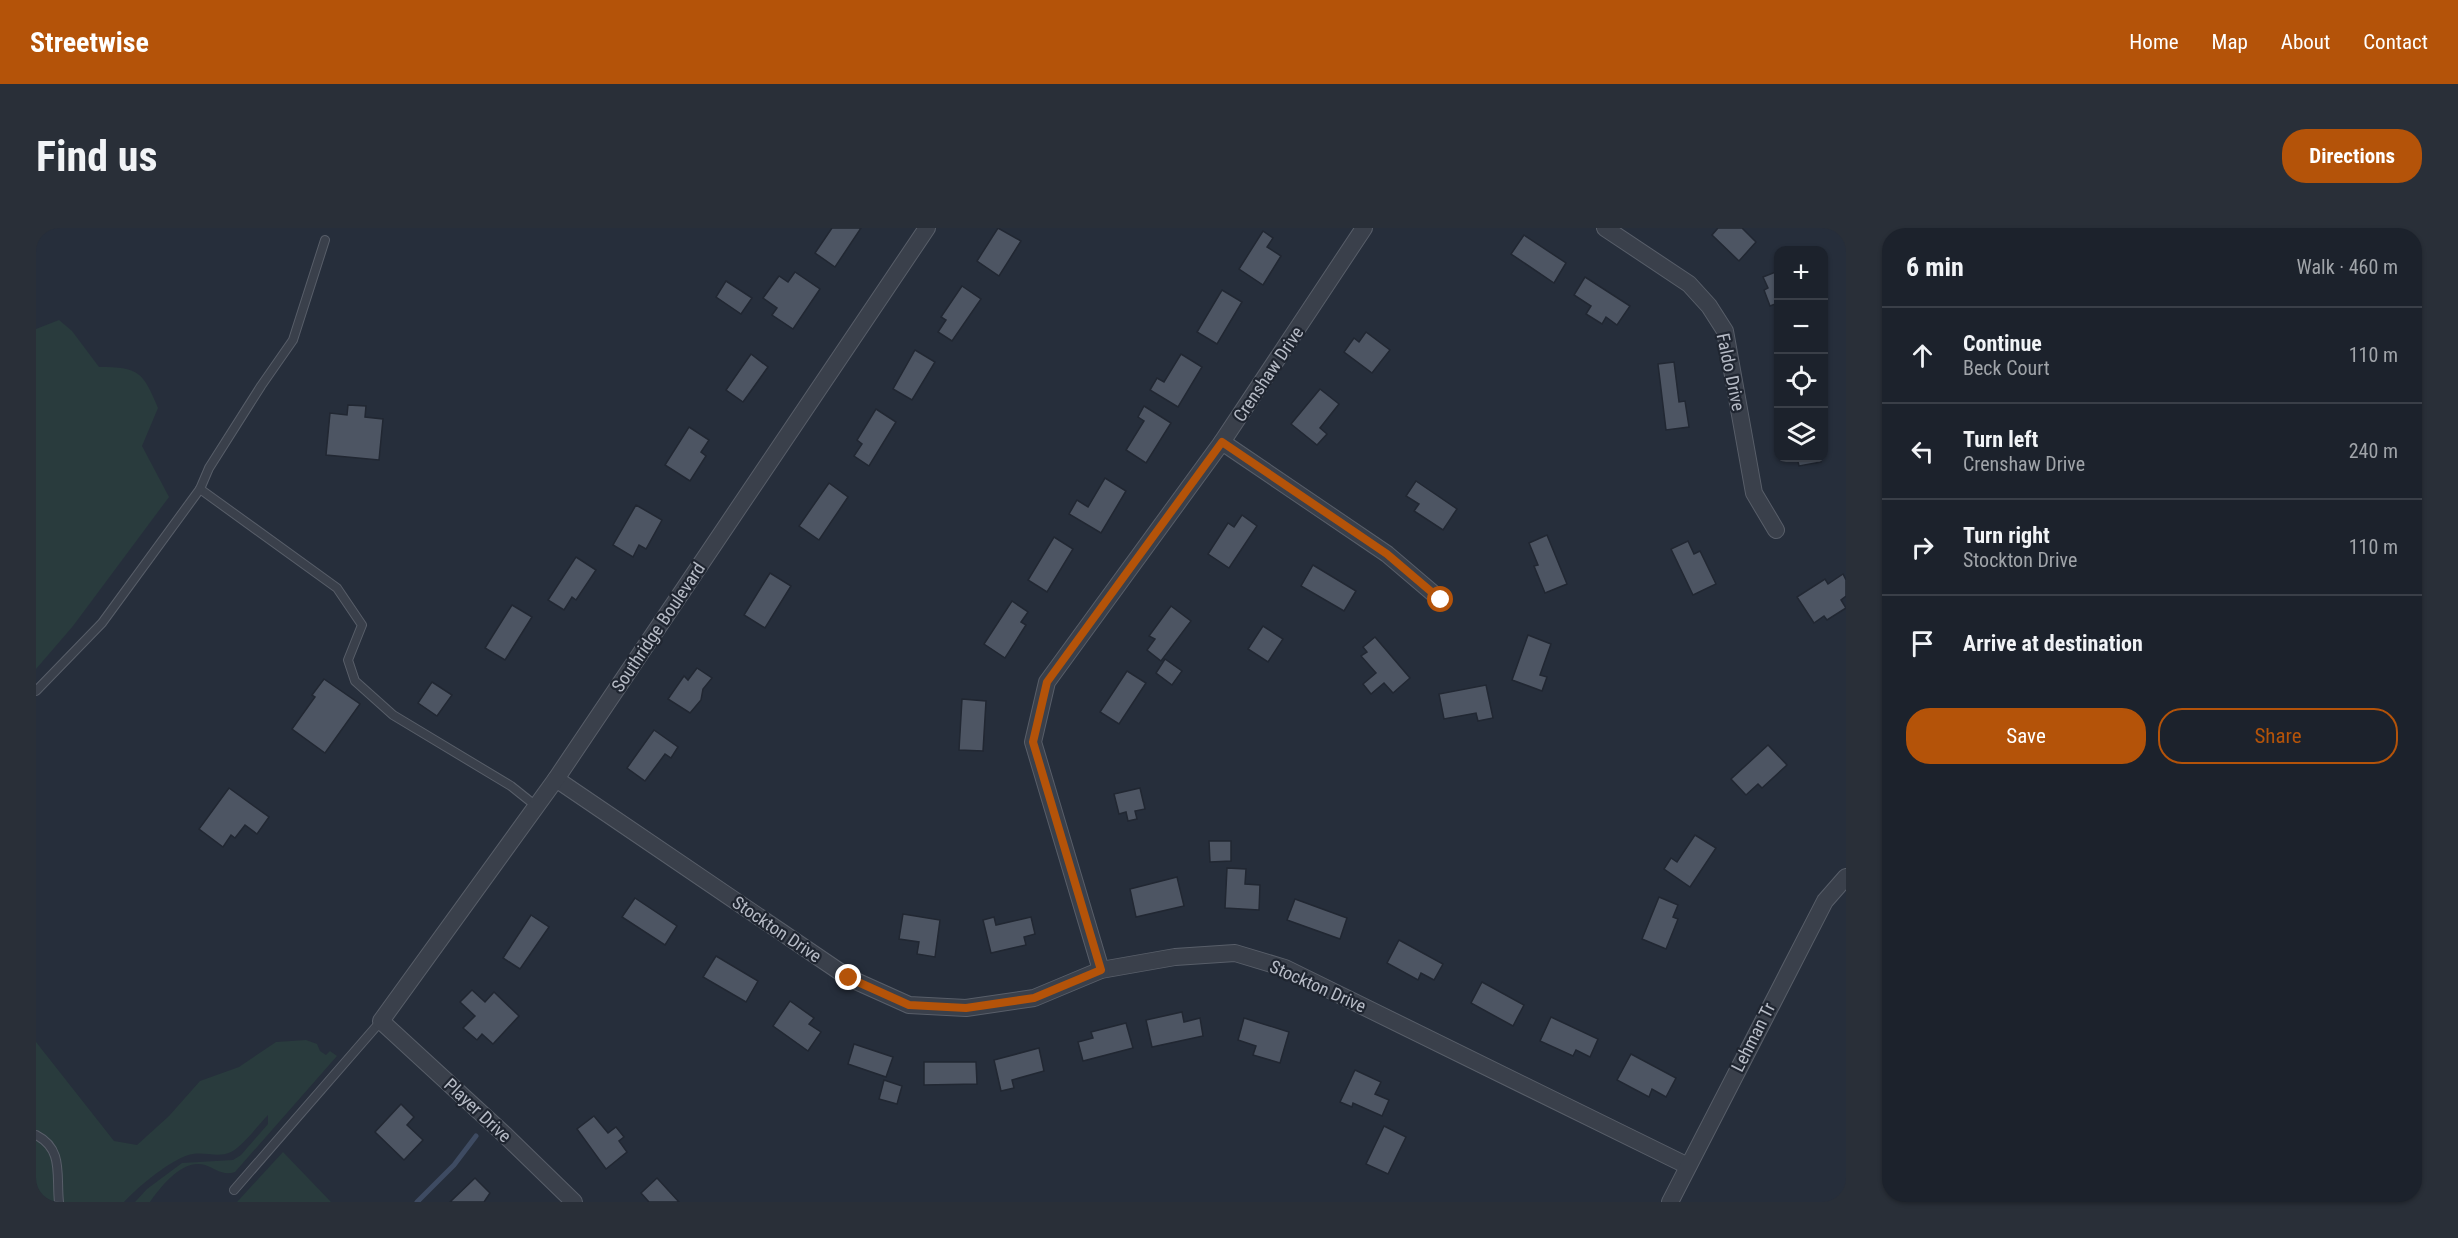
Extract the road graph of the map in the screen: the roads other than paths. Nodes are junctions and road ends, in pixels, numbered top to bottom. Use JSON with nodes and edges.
{"nodes":[{"id":1,"x":927,"y":228,"type":"edge"},
{"id":2,"x":1364,"y":228,"type":"edge"},
{"id":3,"x":1605,"y":228,"type":"edge"},
{"id":4,"x":325,"y":240,"type":"dead end"},
{"id":5,"x":1222,"y":442,"type":"junction"},
{"id":6,"x":200,"y":489,"type":"junction"},
{"id":7,"x":1776,"y":530,"type":"dead end"},
{"id":8,"x":1441,"y":600,"type":"dead end"},
{"id":9,"x":36,"y":691,"type":"edge"},
{"id":10,"x":556,"y":779,"type":"junction"},
{"id":11,"x":536,"y":806,"type":"junction"},
{"id":12,"x":1846,"y":878,"type":"edge"},
{"id":13,"x":1101,"y":970,"type":"junction"},
{"id":14,"x":381,"y":1021,"type":"junction"},
{"id":15,"x":36,"y":1135,"type":"edge"},
{"id":16,"x":1688,"y":1166,"type":"junction"},
{"id":17,"x":234,"y":1190,"type":"dead end"},
{"id":18,"x":59,"y":1202,"type":"edge"},
{"id":19,"x":574,"y":1202,"type":"edge"},
{"id":20,"x":1670,"y":1202,"type":"edge"}],
"edges":[{"from":1,"to":10,"type":"street","name":"Southridge Boulevard"},
{"from":2,"to":5,"type":"street","name":"Crenshaw Drive"},
{"from":3,"to":7,"type":"street","name":"Faldo Drive"},
{"from":4,"to":6,"type":"lane"},
{"from":5,"to":8,"type":"street"},
{"from":5,"to":13,"type":"street","name":"Crenshaw Drive"},
{"from":6,"to":9,"type":"lane"},
{"from":6,"to":11,"type":"lane"},
{"from":10,"to":11,"type":"street","name":"Southridge Boulevard"},
{"from":10,"to":13,"type":"street","name":"Stockton Drive"},
{"from":11,"to":14,"type":"street","name":"Southridge Boulevard"},
{"from":12,"to":16,"type":"street","name":"Lehman Tr"},
{"from":13,"to":16,"type":"street","name":"Stockton Drive"},
{"from":14,"to":17,"type":"lane"},
{"from":14,"to":19,"type":"street","name":"Player Drive"},
{"from":15,"to":18,"type":"lane"},
{"from":16,"to":20,"type":"street","name":"Lehman Tr"}]}
